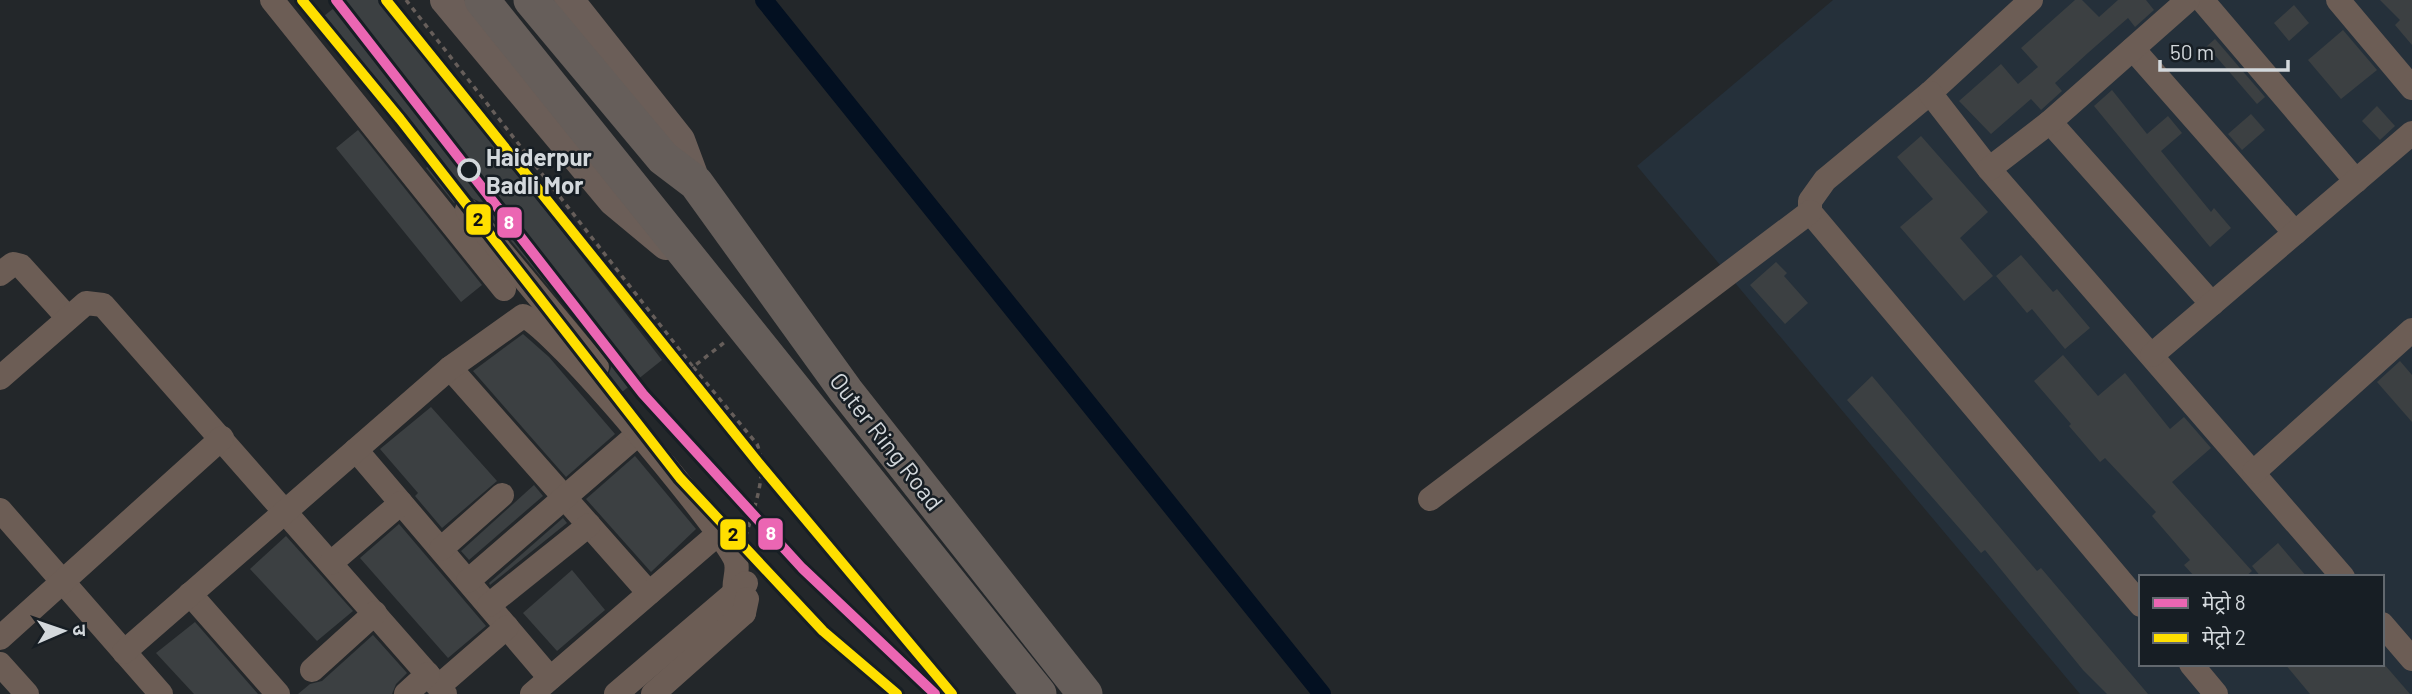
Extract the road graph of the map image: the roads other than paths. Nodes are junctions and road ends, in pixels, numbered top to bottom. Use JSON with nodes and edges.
{"nodes":[{"id":1,"x":272,"y":0,"type":"edge"},
{"id":2,"x":445,"y":0,"type":"edge"},
{"id":3,"x":482,"y":0,"type":"edge"},
{"id":4,"x":531,"y":0,"type":"edge"},
{"id":5,"x":569,"y":0,"type":"edge"},
{"id":6,"x":2031,"y":0,"type":"edge"},
{"id":7,"x":2188,"y":0,"type":"edge"},
{"id":8,"x":2202,"y":0,"type":"edge"},
{"id":9,"x":2338,"y":0,"type":"edge"},
{"id":10,"x":2133,"y":48,"type":"junction"},
{"id":11,"x":2412,"y":88,"type":"edge"},
{"id":12,"x":1930,"y":93,"type":"junction"},
{"id":13,"x":2050,"y":122,"type":"junction"},
{"id":14,"x":2412,"y":133,"type":"edge"},
{"id":15,"x":1989,"y":169,"type":"junction"},
{"id":16,"x":2356,"y":181,"type":"junction"},
{"id":17,"x":696,"y":183,"type":"junction"},
{"id":18,"x":467,"y":210,"type":"dead end"},
{"id":19,"x":1810,"y":212,"type":"junction"},
{"id":20,"x":2295,"y":233,"type":"junction"},
{"id":21,"x":0,"y":274,"type":"edge"},
{"id":22,"x":702,"y":275,"type":"junction"},
{"id":23,"x":504,"y":289,"type":"dead end"},
{"id":24,"x":2212,"y":304,"type":"junction"},
{"id":25,"x":68,"y":318,"type":"junction"},
{"id":26,"x":2410,"y":337,"type":"edge"},
{"id":27,"x":2152,"y":355,"type":"junction"},
{"id":28,"x":450,"y":368,"type":"junction"},
{"id":29,"x":0,"y":378,"type":"edge"},
{"id":30,"x":638,"y":434,"type":"junction"},
{"id":31,"x":222,"y":438,"type":"junction"},
{"id":32,"x":356,"y":450,"type":"junction"},
{"id":33,"x":2254,"y":472,"type":"junction"},
{"id":34,"x":502,"y":495,"type":"dead end"},
{"id":35,"x":564,"y":497,"type":"junction"},
{"id":36,"x":1430,"y":499,"type":"dead end"},
{"id":37,"x":401,"y":503,"type":"junction"},
{"id":38,"x":0,"y":510,"type":"edge"},
{"id":39,"x":286,"y":511,"type":"junction"},
{"id":40,"x":589,"y":525,"type":"junction"},
{"id":41,"x":719,"y":533,"type":"junction"},
{"id":42,"x":440,"y":549,"type":"junction"},
{"id":43,"x":331,"y":563,"type":"junction"},
{"id":44,"x":2341,"y":575,"type":"edge"},
{"id":45,"x":468,"y":581,"type":"junction"},
{"id":46,"x":62,"y":582,"type":"junction"},
{"id":47,"x":649,"y":593,"type":"junction"},
{"id":48,"x":190,"y":594,"type":"junction"},
{"id":49,"x":744,"y":594,"type":"junction"},
{"id":50,"x":2139,"y":603,"type":"edge"},
{"id":51,"x":488,"y":605,"type":"junction"},
{"id":52,"x":375,"y":613,"type":"junction"},
{"id":53,"x":2384,"y":626,"type":"edge"},
{"id":54,"x":507,"y":627,"type":"junction"},
{"id":55,"x":0,"y":638,"type":"edge"},
{"id":56,"x":124,"y":652,"type":"junction"},
{"id":57,"x":2412,"y":659,"type":"edge"},
{"id":58,"x":0,"y":664,"type":"edge"},
{"id":59,"x":2193,"y":666,"type":"edge"},
{"id":60,"x":312,"y":670,"type":"dead end"},
{"id":61,"x":550,"y":678,"type":"junction"},
{"id":62,"x":438,"y":685,"type":"edge"},
{"id":63,"x":27,"y":694,"type":"edge"},
{"id":64,"x":161,"y":694,"type":"edge"},
{"id":65,"x":278,"y":694,"type":"edge"},
{"id":66,"x":406,"y":694,"type":"edge"},
{"id":67,"x":532,"y":694,"type":"edge"},
{"id":68,"x":616,"y":694,"type":"edge"},
{"id":69,"x":653,"y":694,"type":"edge"},
{"id":70,"x":1039,"y":694,"type":"edge"},
{"id":71,"x":1085,"y":694,"type":"edge"},
{"id":72,"x":2216,"y":694,"type":"edge"}],
"edges":[{"from":1,"to":23,"type":"street"},
{"from":2,"to":22,"type":"main road","name":"Outer Ring Road"},
{"from":3,"to":22,"type":"highway","name":"Outer Ring Road"},
{"from":4,"to":17,"type":"highway","name":"Outer Ring Road"},
{"from":5,"to":17,"type":"main road","name":"Outer Ring Road"},
{"from":6,"to":12,"type":"street"},
{"from":7,"to":10,"type":"street"},
{"from":8,"to":16,"type":"street"},
{"from":9,"to":11,"type":"street"},
{"from":10,"to":13,"type":"street"},
{"from":10,"to":20,"type":"street"},
{"from":12,"to":15,"type":"street"},
{"from":12,"to":19,"type":"street"},
{"from":13,"to":15,"type":"street"},
{"from":13,"to":24,"type":"street"},
{"from":14,"to":16,"type":"street"},
{"from":15,"to":27,"type":"street"},
{"from":16,"to":20,"type":"street"},
{"from":17,"to":71,"type":"highway","name":"Outer Ring Road"},
{"from":18,"to":49,"type":"street"},
{"from":19,"to":36,"type":"street"},
{"from":19,"to":50,"type":"street"},
{"from":20,"to":24,"type":"street"},
{"from":21,"to":25,"type":"street"},
{"from":22,"to":70,"type":"highway","name":"Outer Ring Road"},
{"from":24,"to":27,"type":"street"},
{"from":25,"to":29,"type":"street"},
{"from":25,"to":31,"type":"street"},
{"from":26,"to":33,"type":"street"},
{"from":27,"to":33,"type":"street"},
{"from":28,"to":30,"type":"street"},
{"from":28,"to":32,"type":"street"},
{"from":28,"to":35,"type":"street"},
{"from":30,"to":35,"type":"street"},
{"from":30,"to":41,"type":"street"},
{"from":31,"to":39,"type":"street"},
{"from":31,"to":46,"type":"street"},
{"from":32,"to":37,"type":"street"},
{"from":32,"to":39,"type":"street"},
{"from":33,"to":44,"type":"street"},
{"from":34,"to":42,"type":"street"},
{"from":35,"to":40,"type":"street"},
{"from":35,"to":45,"type":"street"},
{"from":37,"to":42,"type":"street"},
{"from":37,"to":43,"type":"street"},
{"from":38,"to":46,"type":"street"},
{"from":39,"to":43,"type":"street"},
{"from":39,"to":48,"type":"street"},
{"from":40,"to":47,"type":"street"},
{"from":40,"to":51,"type":"street"},
{"from":41,"to":47,"type":"street"},
{"from":41,"to":49,"type":"street"},
{"from":42,"to":45,"type":"street"},
{"from":43,"to":52,"type":"street"},
{"from":45,"to":51,"type":"street"},
{"from":46,"to":55,"type":"street"},
{"from":46,"to":56,"type":"street"},
{"from":47,"to":61,"type":"street"},
{"from":48,"to":56,"type":"street"},
{"from":48,"to":65,"type":"street"},
{"from":49,"to":68,"type":"street"},
{"from":49,"to":69,"type":"street"},
{"from":51,"to":54,"type":"street"},
{"from":52,"to":60,"type":"street"},
{"from":52,"to":62,"type":"street"},
{"from":53,"to":57,"type":"street"},
{"from":54,"to":61,"type":"street"},
{"from":54,"to":62,"type":"street"},
{"from":56,"to":64,"type":"street"},
{"from":58,"to":63,"type":"street"},
{"from":59,"to":72,"type":"street"},
{"from":61,"to":67,"type":"street"},
{"from":62,"to":66,"type":"street"}]}
